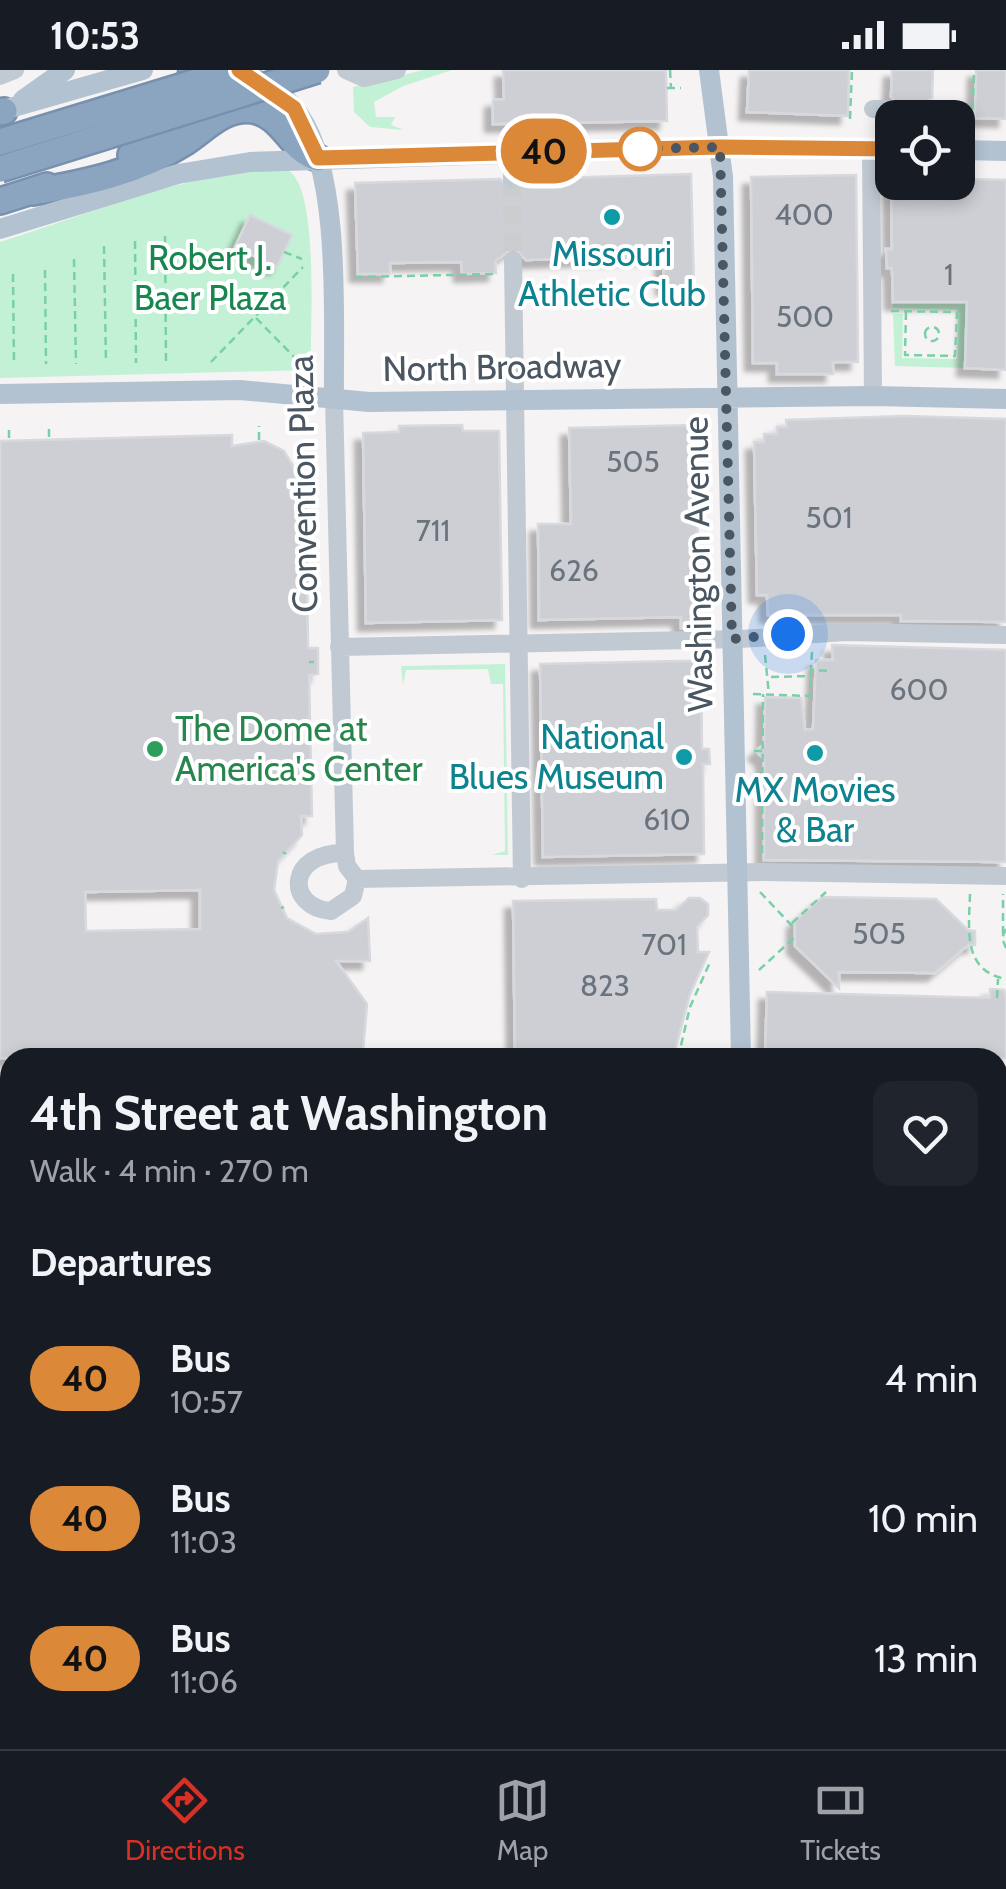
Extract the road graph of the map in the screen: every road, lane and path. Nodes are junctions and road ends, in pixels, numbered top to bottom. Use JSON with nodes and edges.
{"nodes":[{"id":1,"x":15,"y":70,"type":"edge"},
{"id":2,"x":66,"y":70,"type":"edge"},
{"id":3,"x":143,"y":70,"type":"edge"},
{"id":4,"x":192,"y":70,"type":"edge"},
{"id":5,"x":238,"y":70,"type":"edge"},
{"id":6,"x":317,"y":70,"type":"edge"},
{"id":7,"x":346,"y":70,"type":"edge"},
{"id":8,"x":397,"y":70,"type":"edge"},
{"id":9,"x":670,"y":70,"type":"edge"},
{"id":10,"x":709,"y":70,"type":"edge"},
{"id":11,"x":852,"y":70,"type":"edge"},
{"id":12,"x":974,"y":73,"type":"dead end"},
{"id":13,"x":0,"y":76,"type":"edge"},
{"id":14,"x":681,"y":88,"type":"dead end"},
{"id":15,"x":973,"y":100,"type":"edge"},
{"id":16,"x":1,"y":111,"type":"edge"},
{"id":17,"x":850,"y":119,"type":"dead end"},
{"id":18,"x":0,"y":142,"type":"edge"},
{"id":19,"x":720,"y":147,"type":"junction"},
{"id":20,"x":870,"y":149,"type":"junction"},
{"id":21,"x":875,"y":149,"type":"edge"},
{"id":22,"x":975,"y":150,"type":"edge"},
{"id":23,"x":1006,"y":150,"type":"edge"},
{"id":24,"x":512,"y":152,"type":"junction"},
{"id":25,"x":318,"y":158,"type":"junction"},
{"id":26,"x":0,"y":169,"type":"edge"},
{"id":27,"x":512,"y":179,"type":"tunnel mouth"},
{"id":28,"x":33,"y":192,"type":"junction"},
{"id":29,"x":0,"y":201,"type":"edge"},
{"id":30,"x":0,"y":229,"type":"edge"},
{"id":31,"x":165,"y":236,"type":"dead end"},
{"id":32,"x":134,"y":241,"type":"dead end"},
{"id":33,"x":104,"y":246,"type":"dead end"},
{"id":34,"x":284,"y":252,"type":"dead end"},
{"id":35,"x":74,"y":259,"type":"dead end"},
{"id":36,"x":302,"y":260,"type":"dead end"},
{"id":37,"x":513,"y":260,"type":"tunnel mouth"},
{"id":38,"x":302,"y":267,"type":"dead end"},
{"id":39,"x":45,"y":270,"type":"dead end"},
{"id":40,"x":13,"y":274,"type":"dead end"},
{"id":41,"x":499,"y":274,"type":"dead end"},
{"id":42,"x":355,"y":277,"type":"dead end"},
{"id":43,"x":894,"y":311,"type":"dead end"},
{"id":44,"x":906,"y":311,"type":"junction"},
{"id":45,"x":932,"y":312,"type":"junction"},
{"id":46,"x":254,"y":317,"type":"junction"},
{"id":47,"x":932,"y":326,"type":"junction"},
{"id":48,"x":931,"y":341,"type":"junction"},
{"id":49,"x":930,"y":356,"type":"junction"},
{"id":50,"x":166,"y":362,"type":"dead end"},
{"id":51,"x":211,"y":362,"type":"dead end"},
{"id":52,"x":136,"y":363,"type":"dead end"},
{"id":53,"x":46,"y":364,"type":"dead end"},
{"id":54,"x":76,"y":364,"type":"dead end"},
{"id":55,"x":106,"y":364,"type":"dead end"},
{"id":56,"x":14,"y":365,"type":"dead end"},
{"id":57,"x":304,"y":367,"type":"dead end"},
{"id":58,"x":0,"y":394,"type":"edge"},
{"id":59,"x":874,"y":396,"type":"junction"},
{"id":60,"x":727,"y":397,"type":"junction"},
{"id":61,"x":334,"y":398,"type":"junction"},
{"id":62,"x":516,"y":399,"type":"junction"},
{"id":63,"x":1006,"y":399,"type":"edge"},
{"id":64,"x":259,"y":426,"type":"dead end"},
{"id":65,"x":49,"y":429,"type":"dead end"},
{"id":66,"x":9,"y":430,"type":"dead end"},
{"id":67,"x":49,"y":440,"type":"dead end"},
{"id":68,"x":259,"y":440,"type":"dead end"},
{"id":69,"x":9,"y":441,"type":"dead end"},
{"id":70,"x":299,"y":476,"type":"dead end"},
{"id":71,"x":310,"y":476,"type":"dead end"},
{"id":72,"x":1006,"y":634,"type":"edge"},
{"id":73,"x":732,"y":639,"type":"junction"},
{"id":74,"x":519,"y":644,"type":"junction"},
{"id":75,"x":340,"y":647,"type":"junction"},
{"id":76,"x":764,"y":648,"type":"dead end"},
{"id":77,"x":812,"y":659,"type":"dead end"},
{"id":78,"x":832,"y":671,"type":"dead end"},
{"id":79,"x":811,"y":673,"type":"junction"},
{"id":80,"x":769,"y":677,"type":"junction"},
{"id":81,"x":753,"y":694,"type":"dead end"},
{"id":82,"x":766,"y":694,"type":"junction"},
{"id":83,"x":754,"y":751,"type":"dead end"},
{"id":84,"x":763,"y":751,"type":"junction"},
{"id":85,"x":762,"y":856,"type":"dead end"},
{"id":86,"x":737,"y":872,"type":"junction"},
{"id":87,"x":522,"y":879,"type":"junction"},
{"id":88,"x":1004,"y":885,"type":"edge"},
{"id":89,"x":760,"y":892,"type":"dead end"},
{"id":90,"x":826,"y":892,"type":"dead end"},
{"id":91,"x":970,"y":894,"type":"dead end"},
{"id":92,"x":790,"y":924,"type":"junction"},
{"id":93,"x":795,"y":929,"type":"dead end"},
{"id":94,"x":1004,"y":932,"type":"edge"},
{"id":95,"x":795,"y":937,"type":"dead end"},
{"id":96,"x":962,"y":938,"type":"dead end"},
{"id":97,"x":969,"y":938,"type":"junction"},
{"id":98,"x":1006,"y":948,"type":"edge"},
{"id":99,"x":711,"y":960,"type":"dead end"},
{"id":100,"x":758,"y":970,"type":"dead end"},
{"id":101,"x":998,"y":978,"type":"junction"},
{"id":102,"x":1006,"y":979,"type":"edge"},
{"id":103,"x":1006,"y":994,"type":"edge"},
{"id":104,"x":680,"y":1048,"type":"edge"},
{"id":105,"x":740,"y":1048,"type":"edge"}],
"edges":[{"from":1,"to":13,"type":"street"},
{"from":2,"to":16,"type":"main road"},
{"from":3,"to":16,"type":"main road"},
{"from":4,"to":28,"type":"highway"},
{"from":5,"to":18,"type":"highway","bridge":true},
{"from":5,"to":25,"type":"main road","name":"Convention Plaza"},
{"from":6,"to":26,"type":"highway","bridge":true},
{"from":7,"to":8,"type":"street"},
{"from":9,"to":14,"type":"path"},
{"from":10,"to":19,"type":"main road","name":"Washington Avenue"},
{"from":11,"to":17,"type":"path"},
{"from":12,"to":15,"type":"path"},
{"from":19,"to":20,"type":"main road"},
{"from":19,"to":24,"type":"main road"},
{"from":19,"to":60,"type":"main road","name":"Washington Avenue"},
{"from":20,"to":21,"type":"main road"},
{"from":20,"to":59,"type":"street"},
{"from":22,"to":23,"type":"main road"},
{"from":24,"to":25,"type":"main road"},
{"from":24,"to":27,"type":"street"},
{"from":25,"to":28,"type":"highway"},
{"from":25,"to":30,"type":"main road"},
{"from":25,"to":61,"type":"main road","name":"Convention Plaza"},
{"from":28,"to":29,"type":"highway"},
{"from":31,"to":50,"type":"path"},
{"from":32,"to":52,"type":"path"},
{"from":33,"to":55,"type":"path"},
{"from":34,"to":36,"type":"path"},
{"from":35,"to":54,"type":"path"},
{"from":37,"to":62,"type":"street"},
{"from":38,"to":46,"type":"path"},
{"from":39,"to":53,"type":"path"},
{"from":40,"to":56,"type":"path"},
{"from":41,"to":42,"type":"path"},
{"from":43,"to":44,"type":"path"},
{"from":44,"to":45,"type":"path"},
{"from":44,"to":49,"type":"path"},
{"from":45,"to":47,"type":"path"},
{"from":45,"to":49,"type":"path"},
{"from":46,"to":51,"type":"path"},
{"from":46,"to":57,"type":"path"},
{"from":47,"to":48,"type":"path"},
{"from":47,"to":48,"type":"path"},
{"from":48,"to":49,"type":"path"},
{"from":58,"to":61,"type":"main road","name":"North Broadway"},
{"from":59,"to":60,"type":"main road","name":"North Broadway"},
{"from":59,"to":63,"type":"main road","name":"North Broadway"},
{"from":60,"to":62,"type":"main road","name":"North Broadway"},
{"from":60,"to":73,"type":"main road","name":"Washington Avenue"},
{"from":61,"to":62,"type":"main road","name":"North Broadway"},
{"from":61,"to":75,"type":"street","name":"Convention Plaza"},
{"from":62,"to":74,"type":"street"},
{"from":64,"to":68,"type":"path"},
{"from":65,"to":67,"type":"path"},
{"from":66,"to":69,"type":"path"},
{"from":70,"to":71,"type":"path"},
{"from":72,"to":73,"type":"street"},
{"from":73,"to":74,"type":"street"},
{"from":73,"to":86,"type":"main road","name":"Washington Avenue"},
{"from":74,"to":75,"type":"street"},
{"from":74,"to":87,"type":"street"},
{"from":75,"to":87,"type":"street","name":"Convention Plaza"},
{"from":76,"to":80,"type":"path"},
{"from":77,"to":79,"type":"path"},
{"from":78,"to":79,"type":"path"},
{"from":79,"to":80,"type":"path"},
{"from":79,"to":82,"type":"path"},
{"from":80,"to":82,"type":"path"},
{"from":81,"to":82,"type":"path"},
{"from":82,"to":84,"type":"path"},
{"from":83,"to":84,"type":"path"},
{"from":84,"to":85,"type":"path"},
{"from":86,"to":87,"type":"street"},
{"from":86,"to":88,"type":"street"},
{"from":86,"to":105,"type":"main road","name":"Washington Avenue"},
{"from":88,"to":94,"type":"path"},
{"from":89,"to":92,"type":"path"},
{"from":90,"to":92,"type":"path"},
{"from":91,"to":97,"type":"path"},
{"from":92,"to":93,"type":"path"},
{"from":94,"to":98,"type":"path"},
{"from":95,"to":100,"type":"path"},
{"from":96,"to":97,"type":"path"},
{"from":97,"to":101,"type":"path"},
{"from":99,"to":104,"type":"path"},
{"from":101,"to":102,"type":"path"},
{"from":101,"to":103,"type":"path"}]}
